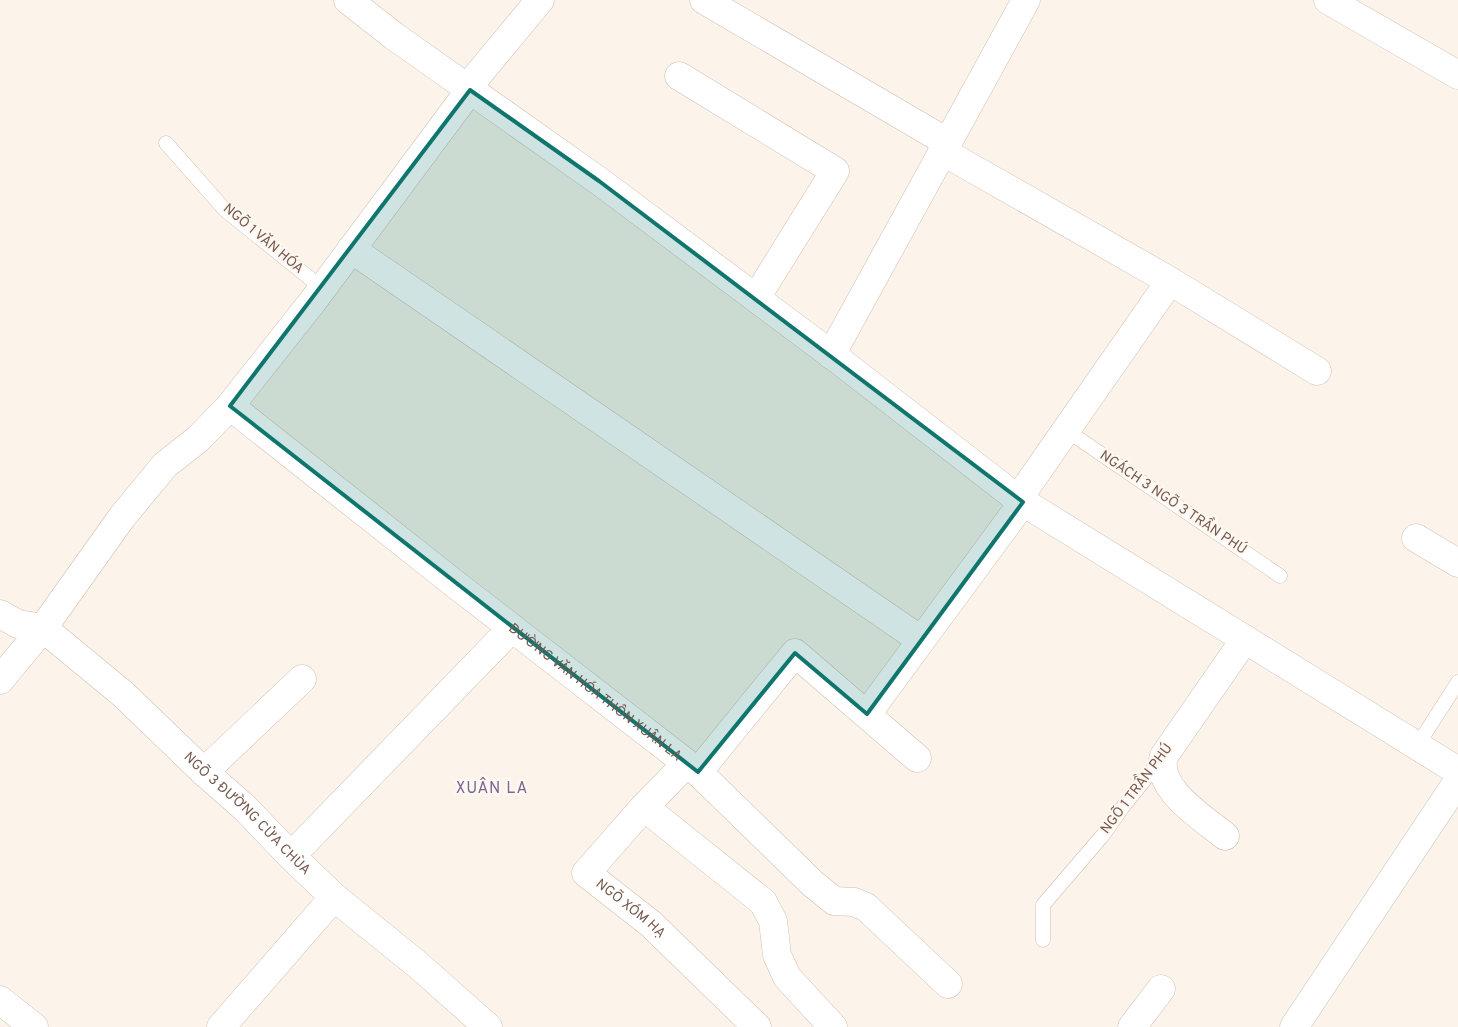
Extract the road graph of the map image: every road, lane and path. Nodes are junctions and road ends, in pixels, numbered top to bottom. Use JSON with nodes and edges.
{"nodes":[{"id":1,"x":348,"y":0,"type":"edge"},
{"id":2,"x":540,"y":0,"type":"edge"},
{"id":3,"x":704,"y":0,"type":"edge"},
{"id":4,"x":1026,"y":0,"type":"edge"},
{"id":5,"x":1328,"y":0,"type":"edge"},
{"id":6,"x":1458,"y":75,"type":"edge"},
{"id":7,"x":679,"y":76,"type":"dead end"},
{"id":8,"x":469,"y":89,"type":"junction"},
{"id":9,"x":166,"y":143,"type":"dead end"},
{"id":10,"x":944,"y":146,"type":"junction"},
{"id":11,"x":351,"y":249,"type":"junction"},
{"id":12,"x":1170,"y":281,"type":"junction"},
{"id":13,"x":322,"y":288,"type":"junction"},
{"id":14,"x":756,"y":298,"type":"junction"},
{"id":15,"x":831,"y":355,"type":"junction"},
{"id":16,"x":1318,"y":371,"type":"dead end"},
{"id":17,"x":230,"y":406,"type":"junction"},
{"id":18,"x":1066,"y":430,"type":"junction"},
{"id":19,"x":1021,"y":500,"type":"junction"},
{"id":20,"x":1416,"y":538,"type":"dead end"},
{"id":21,"x":1458,"y":563,"type":"edge"},
{"id":22,"x":1280,"y":576,"type":"dead end"},
{"id":23,"x":0,"y":614,"type":"edge"},
{"id":24,"x":43,"y":628,"type":"junction"},
{"id":25,"x":512,"y":628,"type":"junction"},
{"id":26,"x":1246,"y":639,"type":"junction"},
{"id":27,"x":921,"y":640,"type":"junction"},
{"id":28,"x":302,"y":679,"type":"dead end"},
{"id":29,"x":0,"y":680,"type":"edge"},
{"id":30,"x":1458,"y":682,"type":"edge"},
{"id":31,"x":866,"y":714,"type":"junction"},
{"id":32,"x":1417,"y":746,"type":"junction"},
{"id":33,"x":1164,"y":756,"type":"junction"},
{"id":34,"x":917,"y":758,"type":"dead end"},
{"id":35,"x":692,"y":768,"type":"junction"},
{"id":36,"x":1458,"y":771,"type":"edge"},
{"id":37,"x":204,"y":772,"type":"junction"},
{"id":38,"x":1458,"y":781,"type":"edge"},
{"id":39,"x":644,"y":807,"type":"junction"},
{"id":40,"x":1225,"y":836,"type":"dead end"},
{"id":41,"x":290,"y":856,"type":"junction"},
{"id":42,"x":334,"y":898,"type":"junction"},
{"id":43,"x":1043,"y":940,"type":"dead end"},
{"id":44,"x":948,"y":984,"type":"dead end"},
{"id":45,"x":1161,"y":989,"type":"dead end"},
{"id":46,"x":0,"y":1000,"type":"edge"},
{"id":47,"x":34,"y":1027,"type":"edge"},
{"id":48,"x":221,"y":1027,"type":"edge"},
{"id":49,"x":488,"y":1027,"type":"edge"},
{"id":50,"x":757,"y":1027,"type":"edge"},
{"id":51,"x":833,"y":1027,"type":"edge"},
{"id":52,"x":1132,"y":1027,"type":"edge"},
{"id":53,"x":1294,"y":1027,"type":"edge"}],
"edges":[{"from":1,"to":8,"type":"street"},
{"from":2,"to":8,"type":"street"},
{"from":3,"to":10,"type":"street"},
{"from":4,"to":10,"type":"street"},
{"from":5,"to":6,"type":"street"},
{"from":7,"to":14,"type":"street"},
{"from":8,"to":11,"type":"street"},
{"from":8,"to":14,"type":"street"},
{"from":9,"to":13,"type":"lane","name":"NGÕ 1 VĂN HÓA"},
{"from":10,"to":12,"type":"street"},
{"from":10,"to":15,"type":"street"},
{"from":11,"to":13,"type":"street"},
{"from":11,"to":27,"type":"street"},
{"from":12,"to":16,"type":"street"},
{"from":12,"to":18,"type":"street"},
{"from":13,"to":17,"type":"street"},
{"from":14,"to":15,"type":"street"},
{"from":15,"to":19,"type":"street"},
{"from":17,"to":24,"type":"street"},
{"from":17,"to":25,"type":"street","name":"ĐƯỜNG VĂN HÓA THÔN XUÂN LA"},
{"from":18,"to":19,"type":"street"},
{"from":18,"to":22,"type":"lane","name":"NGÁCH 3 NGÕ 3 TRẦN PHÚ"},
{"from":19,"to":26,"type":"street"},
{"from":19,"to":27,"type":"street"},
{"from":20,"to":21,"type":"street"},
{"from":23,"to":24,"type":"street"},
{"from":24,"to":29,"type":"street"},
{"from":24,"to":37,"type":"street","name":"NGÕ 3 ĐƯỜNG CỬA CHÙA"},
{"from":25,"to":35,"type":"street","name":"ĐƯỜNG VĂN HÓA THÔN XUÂN LA"},
{"from":25,"to":41,"type":"street"},
{"from":26,"to":32,"type":"street"},
{"from":26,"to":33,"type":"street","name":"NGÕ 1 TRẦN PHÚ"},
{"from":27,"to":31,"type":"street"},
{"from":28,"to":37,"type":"street"},
{"from":30,"to":32,"type":"lane"},
{"from":31,"to":34,"type":"street"},
{"from":31,"to":35,"type":"street","name":"NGÕ XÓM HẠ"},
{"from":32,"to":36,"type":"street"},
{"from":33,"to":40,"type":"street"},
{"from":33,"to":43,"type":"lane","name":"NGÕ 1 TRẦN PHÚ"},
{"from":35,"to":39,"type":"street","name":"NGÕ XÓM HẠ"},
{"from":35,"to":44,"type":"street","name":"ĐƯỜNG VĂN HÓA THÔN XUÂN LA"},
{"from":37,"to":41,"type":"street","name":"NGÕ 3 ĐƯỜNG CỬA CHÙA"},
{"from":38,"to":53,"type":"street"},
{"from":39,"to":50,"type":"street","name":"NGÕ XÓM HẠ"},
{"from":39,"to":51,"type":"street"},
{"from":41,"to":42,"type":"street","name":"NGÕ 3 ĐƯỜNG CỬA CHÙA"},
{"from":42,"to":48,"type":"street"},
{"from":42,"to":49,"type":"street","name":"NGÕ 3 ĐƯỜNG CỬA CHÙA"},
{"from":45,"to":52,"type":"street"},
{"from":46,"to":47,"type":"street"}]}
